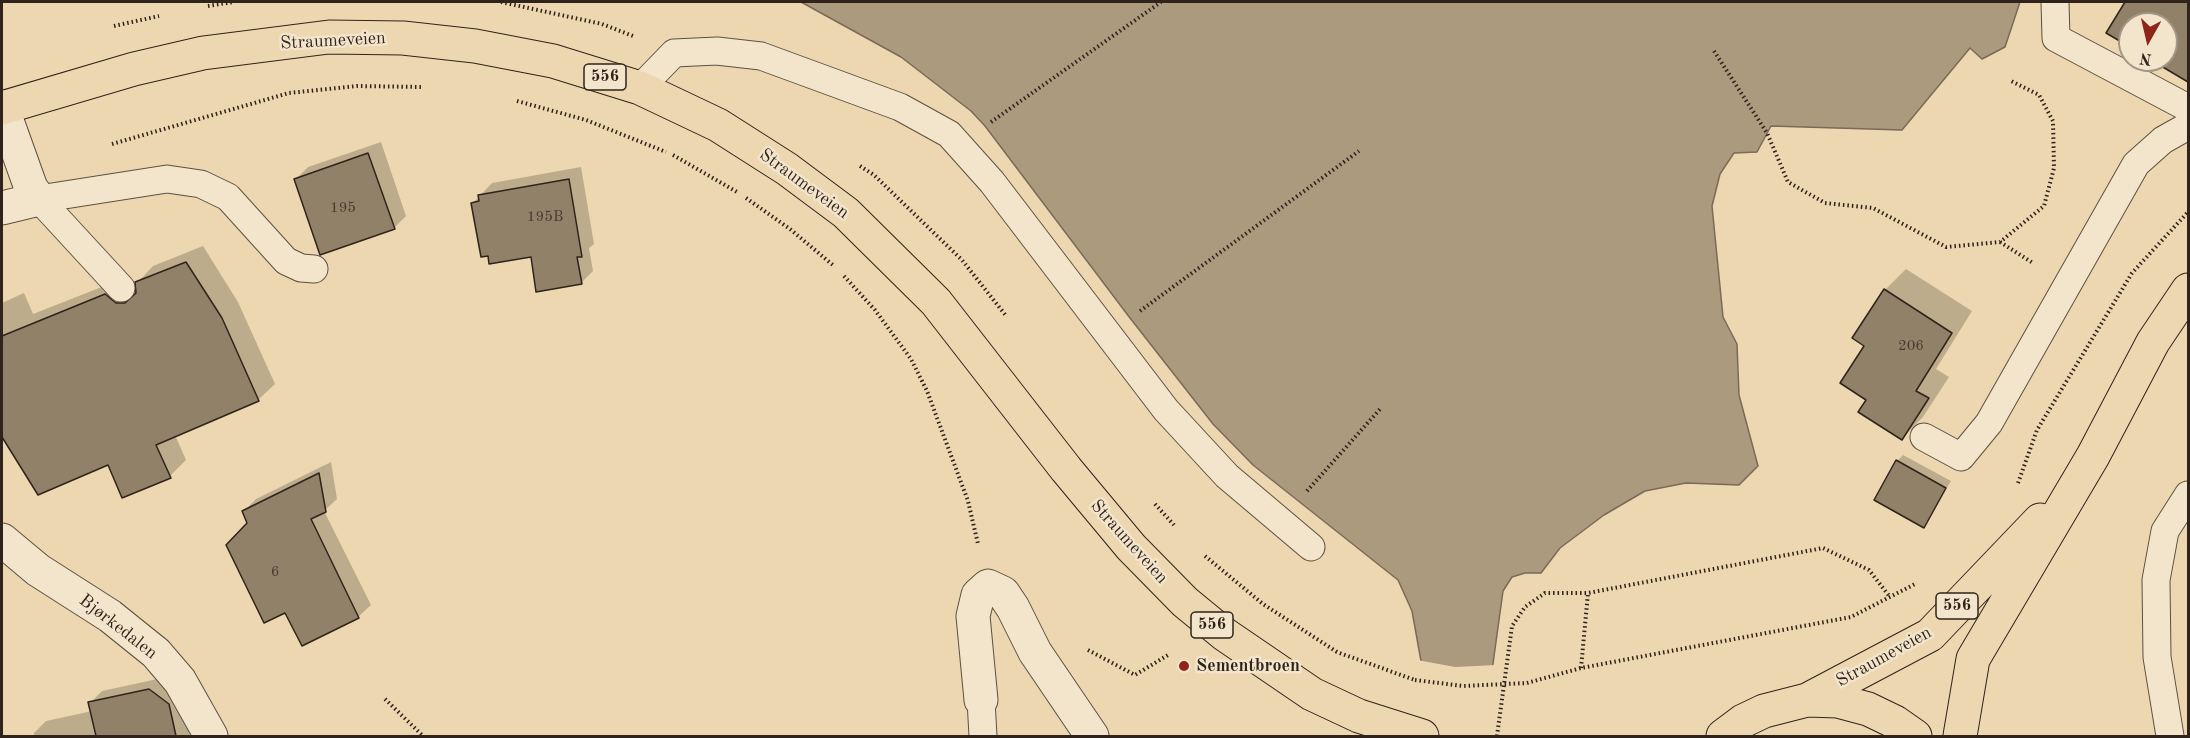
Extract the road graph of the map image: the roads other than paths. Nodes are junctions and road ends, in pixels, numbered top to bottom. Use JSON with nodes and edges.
{"nodes":[{"id":1,"x":2055,"y":2,"type":"edge"},
{"id":2,"x":640,"y":88,"type":"junction"},
{"id":3,"x":2,"y":107,"type":"edge"},
{"id":4,"x":2188,"y":108,"type":"edge"},
{"id":5,"x":2188,"y":126,"type":"edge"},
{"id":6,"x":39,"y":199,"type":"junction"},
{"id":7,"x":2,"y":208,"type":"edge"},
{"id":8,"x":314,"y":269,"type":"dead end"},
{"id":9,"x":121,"y":288,"type":"dead end"},
{"id":10,"x":2188,"y":290,"type":"edge"},
{"id":11,"x":1924,"y":437,"type":"dead end"},
{"id":12,"x":2080,"y":477,"type":"junction"},
{"id":13,"x":2188,"y":495,"type":"edge"},
{"id":14,"x":2,"y":540,"type":"edge"},
{"id":15,"x":1311,"y":547,"type":"dead end"},
{"id":16,"x":981,"y":700,"type":"joint"},
{"id":17,"x":1807,"y":700,"type":"junction"},
{"id":18,"x":1409,"y":733,"type":"edge"},
{"id":19,"x":211,"y":736,"type":"edge"},
{"id":20,"x":983,"y":736,"type":"edge"},
{"id":21,"x":1092,"y":736,"type":"edge"},
{"id":22,"x":1722,"y":736,"type":"edge"},
{"id":23,"x":1914,"y":736,"type":"edge"},
{"id":24,"x":1960,"y":736,"type":"edge"},
{"id":25,"x":2170,"y":736,"type":"edge"}],
"edges":[{"from":1,"to":4,"type":"lane"},
{"from":2,"to":3,"type":"main road","name":"Straumeveien","number":"556"},
{"from":2,"to":15,"type":"lane"},
{"from":2,"to":18,"type":"main road","name":"Straumeveien","number":"556"},
{"from":3,"to":6,"type":"street","name":"Straumeveien"},
{"from":5,"to":11,"type":"lane"},
{"from":6,"to":7,"type":"street"},
{"from":6,"to":8,"type":"lane"},
{"from":6,"to":9,"type":"lane"},
{"from":10,"to":12,"type":"main road","name":"Straumeveien","number":"556"},
{"from":12,"to":17,"type":"main road","name":"Straumeveien","number":"556"},
{"from":12,"to":24,"type":"main road","name":"Straumeveien","number":"556"},
{"from":13,"to":25,"type":"lane"},
{"from":14,"to":19,"type":"street","name":"Bjørkedalen"},
{"from":16,"to":20,"type":"lane"},
{"from":16,"to":21,"type":"street"},
{"from":17,"to":22,"type":"main road","number":"556"},
{"from":17,"to":23,"type":"main road","number":"556"}]}
